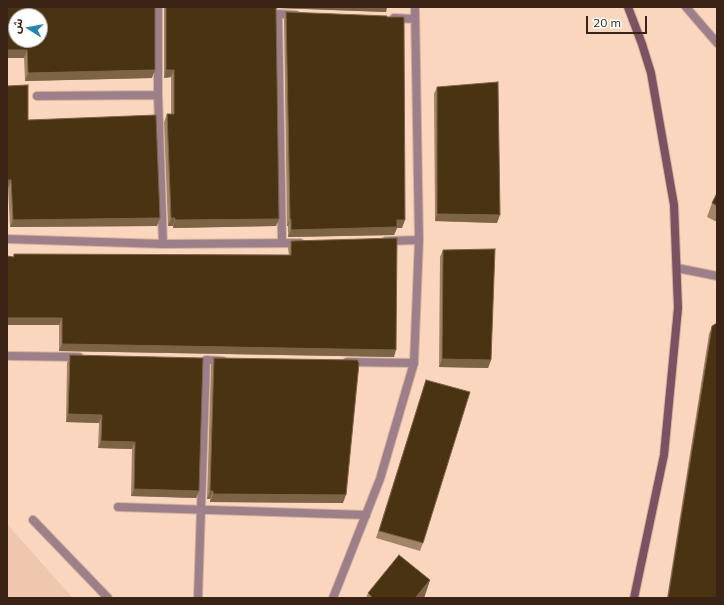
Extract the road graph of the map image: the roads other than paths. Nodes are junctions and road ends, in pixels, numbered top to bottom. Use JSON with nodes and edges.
{"nodes":[{"id":1,"x":158,"y":7,"type":"edge"},
{"id":2,"x":415,"y":7,"type":"edge"},
{"id":3,"x":628,"y":7,"type":"edge"},
{"id":4,"x":686,"y":7,"type":"edge"},
{"id":5,"x":301,"y":15,"type":"edge"},
{"id":6,"x":385,"y":18,"type":"edge"},
{"id":7,"x":415,"y":19,"type":"junction"},
{"id":8,"x":717,"y":43,"type":"edge"},
{"id":9,"x":158,"y":95,"type":"junction"},
{"id":10,"x":37,"y":96,"type":"dead end"},
{"id":11,"x":7,"y":239,"type":"edge"},
{"id":12,"x":419,"y":240,"type":"junction"},
{"id":13,"x":381,"y":241,"type":"edge"},
{"id":14,"x":282,"y":243,"type":"junction"},
{"id":15,"x":305,"y":243,"type":"edge"},
{"id":16,"x":163,"y":244,"type":"junction"},
{"id":17,"x":677,"y":268,"type":"junction"},
{"id":18,"x":717,"y":276,"type":"edge"},
{"id":19,"x":10,"y":356,"type":"dead end"},
{"id":20,"x":88,"y":358,"type":"edge"},
{"id":21,"x":229,"y":361,"type":"edge"},
{"id":22,"x":337,"y":362,"type":"edge"},
{"id":23,"x":414,"y":363,"type":"junction"},
{"id":24,"x":118,"y":507,"type":"dead end"},
{"id":25,"x":201,"y":510,"type":"junction"},
{"id":26,"x":366,"y":515,"type":"junction"},
{"id":27,"x":33,"y":520,"type":"dead end"},
{"id":28,"x":108,"y":598,"type":"edge"},
{"id":29,"x":198,"y":598,"type":"edge"},
{"id":30,"x":333,"y":598,"type":"edge"},
{"id":31,"x":634,"y":598,"type":"edge"}],
"edges":[{"from":1,"to":9,"type":"street"},
{"from":2,"to":7,"type":"street"},
{"from":3,"to":17,"type":"street"},
{"from":4,"to":8,"type":"street"},
{"from":5,"to":14,"type":"street"},
{"from":6,"to":7,"type":"street"},
{"from":7,"to":12,"type":"street"},
{"from":9,"to":10,"type":"street"},
{"from":9,"to":16,"type":"street"},
{"from":11,"to":16,"type":"street"},
{"from":12,"to":13,"type":"street"},
{"from":12,"to":23,"type":"street"},
{"from":14,"to":15,"type":"street"},
{"from":14,"to":16,"type":"street"},
{"from":17,"to":18,"type":"street"},
{"from":17,"to":31,"type":"street"},
{"from":19,"to":20,"type":"street"},
{"from":21,"to":25,"type":"street"},
{"from":22,"to":23,"type":"street"},
{"from":23,"to":26,"type":"street"},
{"from":24,"to":25,"type":"street"},
{"from":25,"to":26,"type":"street"},
{"from":25,"to":29,"type":"street"},
{"from":26,"to":30,"type":"street"},
{"from":27,"to":28,"type":"street"}]}
